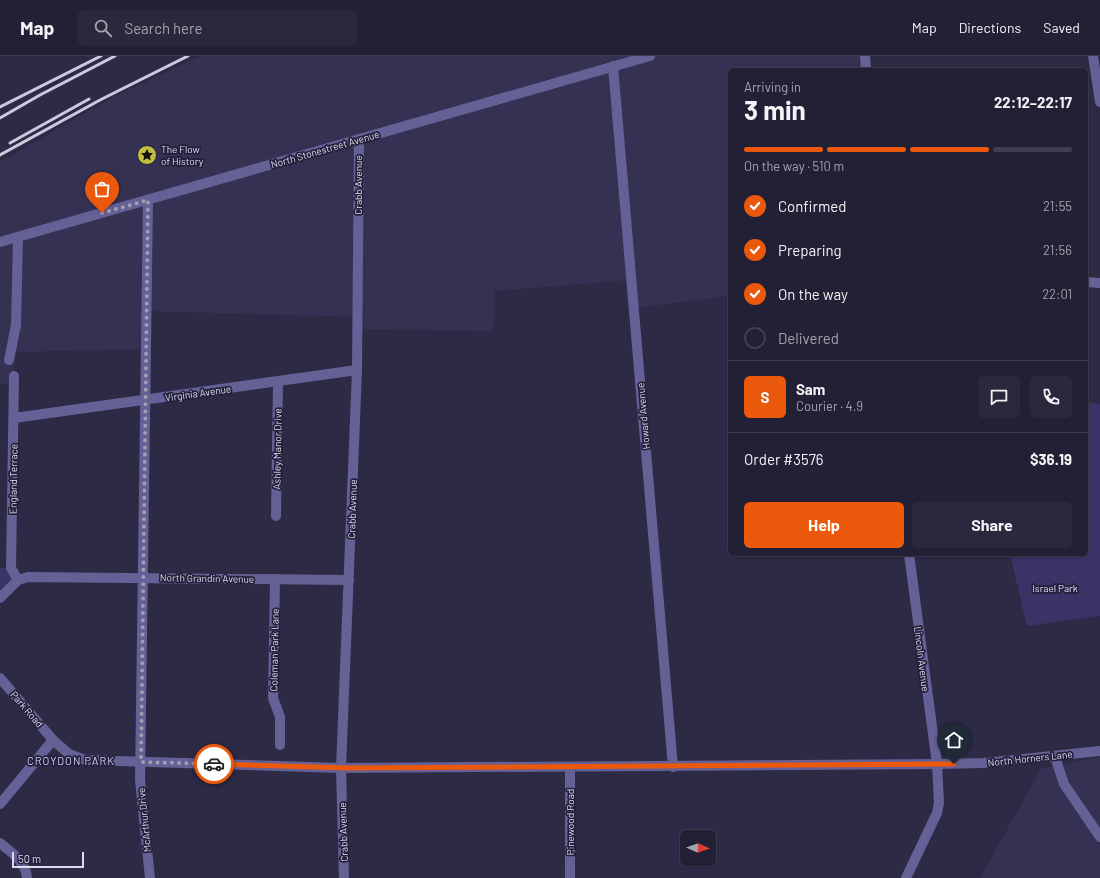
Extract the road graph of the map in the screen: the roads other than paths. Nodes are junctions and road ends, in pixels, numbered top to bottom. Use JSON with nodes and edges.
{"nodes":[{"id":1,"x":650,"y":56,"type":"edge"},
{"id":2,"x":865,"y":56,"type":"edge"},
{"id":3,"x":1093,"y":56,"type":"edge"},
{"id":4,"x":613,"y":66,"type":"junction"},
{"id":5,"x":866,"y":68,"type":"edge"},
{"id":6,"x":1098,"y":81,"type":"edge"},
{"id":7,"x":1100,"y":102,"type":"edge"},
{"id":8,"x":359,"y":139,"type":"junction"},
{"id":9,"x":148,"y":200,"type":"junction"},
{"id":10,"x":18,"y":237,"type":"junction"},
{"id":11,"x":0,"y":242,"type":"edge"},
{"id":12,"x":1088,"y":282,"type":"edge"},
{"id":13,"x":1100,"y":283,"type":"edge"},
{"id":14,"x":10,"y":360,"type":"dead end"},
{"id":15,"x":357,"y":370,"type":"junction"},
{"id":16,"x":14,"y":376,"type":"dead end"},
{"id":17,"x":278,"y":382,"type":"junction"},
{"id":18,"x":146,"y":401,"type":"junction"},
{"id":19,"x":14,"y":418,"type":"junction"},
{"id":20,"x":276,"y":516,"type":"dead end"},
{"id":21,"x":909,"y":556,"type":"edge"},
{"id":22,"x":143,"y":577,"type":"junction"},
{"id":23,"x":275,"y":579,"type":"junction"},
{"id":24,"x":18,"y":580,"type":"junction"},
{"id":25,"x":350,"y":580,"type":"junction"},
{"id":26,"x":0,"y":598,"type":"edge"},
{"id":27,"x":0,"y":678,"type":"edge"},
{"id":28,"x":54,"y":740,"type":"junction"},
{"id":29,"x":280,"y":745,"type":"dead end"},
{"id":30,"x":1100,"y":751,"type":"edge"},
{"id":31,"x":1055,"y":757,"type":"junction"},
{"id":32,"x":141,"y":762,"type":"junction"},
{"id":33,"x":937,"y":764,"type":"junction"},
{"id":34,"x":673,"y":766,"type":"junction"},
{"id":35,"x":570,"y":767,"type":"junction"},
{"id":36,"x":341,"y":768,"type":"junction"},
{"id":37,"x":0,"y":804,"type":"edge"},
{"id":38,"x":1100,"y":837,"type":"edge"},
{"id":39,"x":0,"y":842,"type":"edge"},
{"id":40,"x":26,"y":878,"type":"edge"},
{"id":41,"x":150,"y":878,"type":"edge"},
{"id":42,"x":344,"y":878,"type":"edge"},
{"id":43,"x":570,"y":878,"type":"edge"},
{"id":44,"x":906,"y":878,"type":"edge"}],
"edges":[{"from":1,"to":4,"type":"street","name":"North Stonestreet Avenue"},
{"from":2,"to":5,"type":"street"},
{"from":3,"to":6,"type":"street"},
{"from":4,"to":8,"type":"street","name":"North Stonestreet Avenue"},
{"from":4,"to":34,"type":"street","name":"Howard Avenue"},
{"from":6,"to":7,"type":"street"},
{"from":8,"to":9,"type":"street","name":"North Stonestreet Avenue"},
{"from":8,"to":15,"type":"street","name":"Crabb Avenue"},
{"from":9,"to":10,"type":"street","name":"North Stonestreet Avenue"},
{"from":9,"to":18,"type":"street","name":"McArthur Drive"},
{"from":10,"to":11,"type":"street","name":"North Stonestreet Avenue"},
{"from":10,"to":14,"type":"street"},
{"from":12,"to":13,"type":"street"},
{"from":15,"to":17,"type":"street","name":"Virginia Avenue"},
{"from":15,"to":25,"type":"street","name":"Crabb Avenue"},
{"from":16,"to":19,"type":"street","name":"England Terrace"},
{"from":17,"to":18,"type":"street","name":"Virginia Avenue"},
{"from":17,"to":20,"type":"street","name":"Ashley Manor Drive"},
{"from":18,"to":19,"type":"street","name":"Virginia Avenue"},
{"from":18,"to":22,"type":"street","name":"McArthur Drive"},
{"from":19,"to":24,"type":"street","name":"England Terrace"},
{"from":21,"to":33,"type":"street","name":"Lincoln Avenue"},
{"from":22,"to":23,"type":"street","name":"North Grandin Avenue"},
{"from":22,"to":24,"type":"street","name":"North Grandin Avenue"},
{"from":22,"to":32,"type":"street","name":"McArthur Drive"},
{"from":23,"to":25,"type":"street","name":"North Grandin Avenue"},
{"from":23,"to":29,"type":"street","name":"Coleman Park Lane"},
{"from":24,"to":26,"type":"street"},
{"from":25,"to":36,"type":"street","name":"Crabb Avenue"},
{"from":27,"to":28,"type":"street","name":"Park Road"},
{"from":28,"to":32,"type":"street","name":"North Horners Lane"},
{"from":28,"to":37,"type":"street"},
{"from":30,"to":31,"type":"street","name":"North Horners Lane"},
{"from":31,"to":33,"type":"street","name":"North Horners Lane"},
{"from":31,"to":38,"type":"street"},
{"from":32,"to":36,"type":"street","name":"North Horners Lane"},
{"from":32,"to":41,"type":"street","name":"McArthur Drive"},
{"from":33,"to":34,"type":"street","name":"North Horners Lane"},
{"from":33,"to":44,"type":"street","name":"Lincoln Avenue"},
{"from":34,"to":35,"type":"street","name":"North Horners Lane"},
{"from":35,"to":36,"type":"street","name":"North Horners Lane"},
{"from":35,"to":43,"type":"street","name":"Pinewood Road"},
{"from":36,"to":42,"type":"street","name":"Crabb Avenue"},
{"from":39,"to":40,"type":"street"}]}
